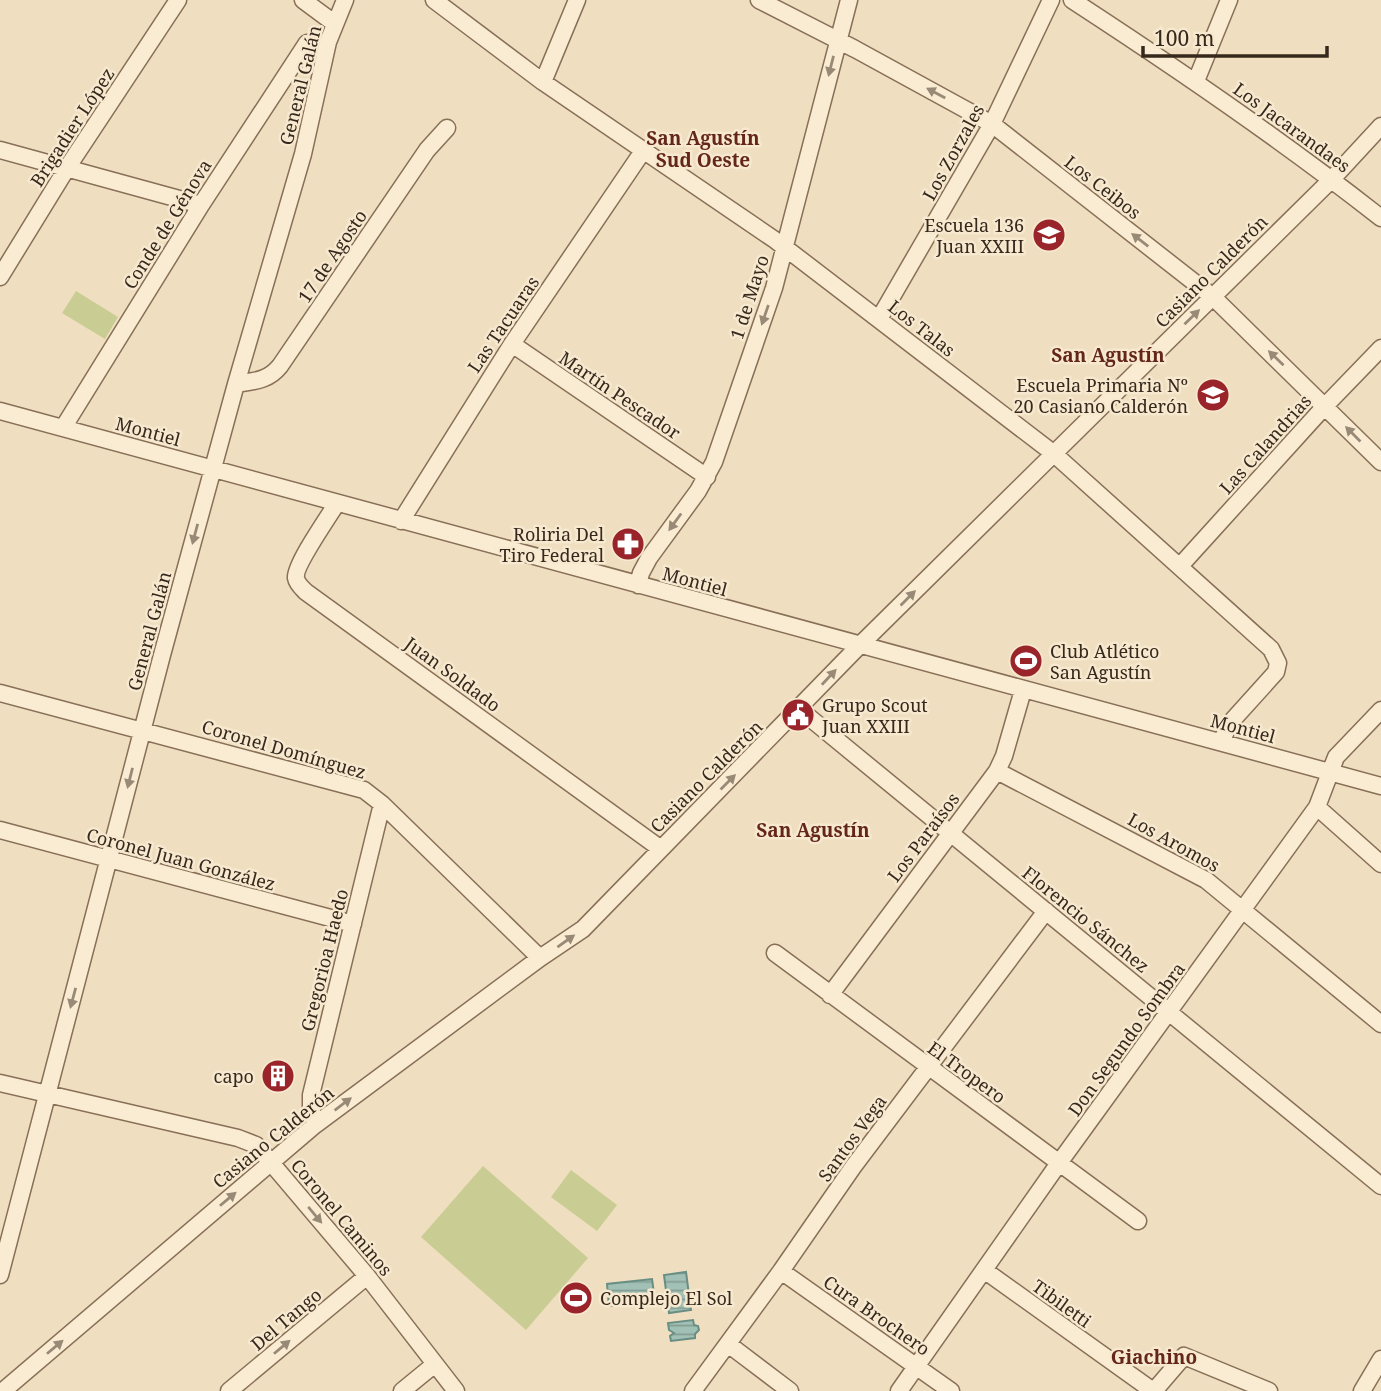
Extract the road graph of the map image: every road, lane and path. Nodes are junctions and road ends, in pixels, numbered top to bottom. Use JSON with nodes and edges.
{"nodes":[{"id":1,"x":178,"y":0,"type":"edge"},
{"id":2,"x":303,"y":0,"type":"edge"},
{"id":3,"x":345,"y":0,"type":"edge"},
{"id":4,"x":434,"y":0,"type":"edge"},
{"id":5,"x":577,"y":0,"type":"edge"},
{"id":6,"x":759,"y":0,"type":"edge"},
{"id":7,"x":849,"y":0,"type":"edge"},
{"id":8,"x":1051,"y":0,"type":"edge"},
{"id":9,"x":1072,"y":0,"type":"edge"},
{"id":10,"x":1229,"y":0,"type":"edge"},
{"id":11,"x":334,"y":23,"type":"junction"},
{"id":12,"x":838,"y":40,"type":"junction"},
{"id":13,"x":307,"y":43,"type":"dead end"},
{"id":14,"x":1196,"y":81,"type":"junction"},
{"id":15,"x":543,"y":82,"type":"junction"},
{"id":16,"x":992,"y":124,"type":"junction"},
{"id":17,"x":1381,"y":126,"type":"edge"},
{"id":18,"x":447,"y":128,"type":"dead end"},
{"id":19,"x":0,"y":150,"type":"edge"},
{"id":20,"x":643,"y":151,"type":"junction"},
{"id":21,"x":67,"y":168,"type":"junction"},
{"id":22,"x":1332,"y":179,"type":"junction"},
{"id":23,"x":201,"y":205,"type":"junction"},
{"id":24,"x":1381,"y":218,"type":"edge"},
{"id":25,"x":785,"y":249,"type":"junction"},
{"id":26,"x":0,"y":277,"type":"edge"},
{"id":27,"x":1213,"y":297,"type":"junction"},
{"id":28,"x":879,"y":319,"type":"junction"},
{"id":29,"x":512,"y":344,"type":"junction"},
{"id":30,"x":1381,"y":348,"type":"edge"},
{"id":31,"x":236,"y":384,"type":"junction"},
{"id":32,"x":1325,"y":406,"type":"junction"},
{"id":33,"x":0,"y":411,"type":"edge"},
{"id":34,"x":63,"y":428,"type":"junction"},
{"id":35,"x":1053,"y":453,"type":"junction"},
{"id":36,"x":1381,"y":463,"type":"edge"},
{"id":37,"x":213,"y":468,"type":"junction"},
{"id":38,"x":707,"y":477,"type":"junction"},
{"id":39,"x":337,"y":503,"type":"junction"},
{"id":40,"x":401,"y":521,"type":"junction"},
{"id":41,"x":1180,"y":566,"type":"junction"},
{"id":42,"x":638,"y":585,"type":"junction"},
{"id":43,"x":859,"y":646,"type":"junction"},
{"id":44,"x":1023,"y":690,"type":"junction"},
{"id":45,"x":0,"y":693,"type":"edge"},
{"id":46,"x":799,"y":709,"type":"junction"},
{"id":47,"x":1381,"y":710,"type":"edge"},
{"id":48,"x":142,"y":731,"type":"junction"},
{"id":49,"x":1221,"y":742,"type":"junction"},
{"id":50,"x":997,"y":771,"type":"junction"},
{"id":51,"x":1329,"y":772,"type":"junction"},
{"id":52,"x":1381,"y":786,"type":"edge"},
{"id":53,"x":382,"y":804,"type":"junction"},
{"id":54,"x":1317,"y":807,"type":"junction"},
{"id":55,"x":0,"y":831,"type":"edge"},
{"id":56,"x":950,"y":833,"type":"junction"},
{"id":57,"x":661,"y":849,"type":"junction"},
{"id":58,"x":109,"y":860,"type":"junction"},
{"id":59,"x":1381,"y":864,"type":"edge"},
{"id":60,"x":1046,"y":911,"type":"junction"},
{"id":61,"x":1244,"y":911,"type":"junction"},
{"id":62,"x":353,"y":924,"type":"junction"},
{"id":63,"x":775,"y":953,"type":"dead end"},
{"id":64,"x":540,"y":958,"type":"junction"},
{"id":65,"x":830,"y":995,"type":"junction"},
{"id":66,"x":1169,"y":1012,"type":"junction"},
{"id":67,"x":1381,"y":1024,"type":"edge"},
{"id":68,"x":928,"y":1068,"type":"junction"},
{"id":69,"x":0,"y":1083,"type":"edge"},
{"id":70,"x":47,"y":1095,"type":"junction"},
{"id":71,"x":315,"y":1125,"type":"junction"},
{"id":72,"x":271,"y":1162,"type":"junction"},
{"id":73,"x":1059,"y":1163,"type":"junction"},
{"id":74,"x":1381,"y":1186,"type":"edge"},
{"id":75,"x":1138,"y":1221,"type":"dead end"},
{"id":76,"x":984,"y":1270,"type":"junction"},
{"id":77,"x":781,"y":1272,"type":"junction"},
{"id":78,"x":0,"y":1275,"type":"edge"},
{"id":79,"x":367,"y":1276,"type":"junction"},
{"id":80,"x":728,"y":1344,"type":"junction"},
{"id":81,"x":1381,"y":1359,"type":"edge"},
{"id":82,"x":435,"y":1364,"type":"junction"},
{"id":83,"x":916,"y":1366,"type":"junction"},
{"id":84,"x":8,"y":1382,"type":"edge"},
{"id":85,"x":3,"y":1391,"type":"edge"},
{"id":86,"x":229,"y":1391,"type":"edge"},
{"id":87,"x":402,"y":1391,"type":"edge"},
{"id":88,"x":456,"y":1391,"type":"edge"},
{"id":89,"x":693,"y":1391,"type":"edge"},
{"id":90,"x":790,"y":1391,"type":"edge"},
{"id":91,"x":899,"y":1391,"type":"edge"},
{"id":92,"x":951,"y":1391,"type":"edge"},
{"id":93,"x":1154,"y":1391,"type":"edge"},
{"id":94,"x":1269,"y":1391,"type":"edge"},
{"id":95,"x":1362,"y":1391,"type":"edge"}],
"edges":[{"from":1,"to":21,"type":"street","name":"Brigadier López"},
{"from":2,"to":11,"type":"street"},
{"from":3,"to":11,"type":"street","name":"General Galán"},
{"from":4,"to":15,"type":"street","name":"Los Talas"},
{"from":5,"to":15,"type":"street"},
{"from":6,"to":12,"type":"street","name":"Los Ceibos"},
{"from":7,"to":12,"type":"street","name":"1 de Mayo"},
{"from":8,"to":16,"type":"street","name":"Los Zorzales"},
{"from":9,"to":14,"type":"street","name":"Los Jacarandaes"},
{"from":10,"to":14,"type":"street"},
{"from":11,"to":31,"type":"street","name":"General Galán"},
{"from":16,"to":12,"type":"street","name":"Los Ceibos","one_way":true},
{"from":12,"to":25,"type":"street","name":"1 de Mayo","one_way":true},
{"from":13,"to":23,"type":"street","name":"Conde de Génova"},
{"from":14,"to":22,"type":"street","name":"Los Jacarandaes"},
{"from":15,"to":20,"type":"street","name":"Los Talas"},
{"from":27,"to":16,"type":"street","name":"Los Ceibos","one_way":true},
{"from":16,"to":28,"type":"street","name":"Los Zorzales"},
{"from":17,"to":22,"type":"street","name":"Casiano Calderón"},
{"from":18,"to":31,"type":"street","name":"17 de Agosto"},
{"from":19,"to":21,"type":"street"},
{"from":20,"to":25,"type":"street","name":"Los Talas"},
{"from":20,"to":29,"type":"street","name":"Las Tacuaras"},
{"from":21,"to":23,"type":"street"},
{"from":21,"to":26,"type":"street","name":"Brigadier López"},
{"from":22,"to":24,"type":"street","name":"Los Jacarandaes"},
{"from":22,"to":27,"type":"street","name":"Casiano Calderón"},
{"from":23,"to":34,"type":"street","name":"Conde de Génova"},
{"from":25,"to":28,"type":"street","name":"Los Talas"},
{"from":25,"to":38,"type":"street","name":"1 de Mayo","one_way":true},
{"from":32,"to":27,"type":"street","name":"Los Ceibos","one_way":true},
{"from":35,"to":27,"type":"street","name":"Casiano Calderón","one_way":true},
{"from":28,"to":35,"type":"street","name":"Los Talas"},
{"from":29,"to":38,"type":"street","name":"Martín Pescador"},
{"from":29,"to":40,"type":"street","name":"Las Tacuaras"},
{"from":30,"to":32,"type":"street","name":"Las Calandrias"},
{"from":31,"to":37,"type":"street","name":"General Galán"},
{"from":36,"to":32,"type":"street","name":"Los Ceibos","one_way":true},
{"from":32,"to":41,"type":"street","name":"Las Calandrias"},
{"from":33,"to":34,"type":"street","name":"Montiel"},
{"from":34,"to":37,"type":"street","name":"Montiel"},
{"from":35,"to":41,"type":"street","name":"Los Talas"},
{"from":43,"to":35,"type":"street","name":"Casiano Calderón","one_way":true},
{"from":37,"to":39,"type":"street","name":"Montiel"},
{"from":37,"to":48,"type":"street","name":"General Galán","one_way":true},
{"from":38,"to":42,"type":"street","name":"1 de Mayo","one_way":true},
{"from":39,"to":40,"type":"street","name":"Montiel"},
{"from":39,"to":57,"type":"street","name":"Juan Soldado"},
{"from":40,"to":42,"type":"street","name":"Montiel"},
{"from":41,"to":49,"type":"street","name":"Los Talas"},
{"from":42,"to":43,"type":"street","name":"Montiel"},
{"from":43,"to":44,"type":"street","name":"Montiel"},
{"from":46,"to":43,"type":"street","name":"Casiano Calderón","one_way":true},
{"from":44,"to":49,"type":"street","name":"Montiel"},
{"from":44,"to":50,"type":"street","name":"Los Paraísos"},
{"from":45,"to":48,"type":"street","name":"Coronel Domínguez"},
{"from":46,"to":56,"type":"street","name":"Florencio Sánchez"},
{"from":57,"to":46,"type":"street","name":"Casiano Calderón","one_way":true},
{"from":47,"to":51,"type":"street","name":"Don Segundo Sombra"},
{"from":48,"to":53,"type":"street","name":"Coronel Domínguez"},
{"from":48,"to":58,"type":"street","name":"General Galán","one_way":true},
{"from":49,"to":51,"type":"street","name":"Montiel"},
{"from":50,"to":56,"type":"street","name":"Los Paraísos"},
{"from":50,"to":61,"type":"street","name":"Los Aromos"},
{"from":51,"to":52,"type":"street","name":"Montiel"},
{"from":51,"to":54,"type":"street","name":"Don Segundo Sombra"},
{"from":53,"to":62,"type":"street","name":"Gregorioa Haedo"},
{"from":53,"to":64,"type":"street","name":"Coronel Domínguez"},
{"from":54,"to":59,"type":"street"},
{"from":54,"to":61,"type":"street","name":"Don Segundo Sombra"},
{"from":55,"to":58,"type":"street","name":"Coronel Juan González"},
{"from":56,"to":60,"type":"street","name":"Florencio Sánchez"},
{"from":56,"to":65,"type":"street","name":"Los Paraísos"},
{"from":64,"to":57,"type":"street","name":"Casiano Calderón","one_way":true},
{"from":58,"to":62,"type":"street","name":"Coronel Juan González"},
{"from":58,"to":70,"type":"street","name":"General Galán","one_way":true},
{"from":60,"to":66,"type":"street","name":"Florencio Sánchez"},
{"from":60,"to":68,"type":"street","name":"Santos Vega"},
{"from":61,"to":66,"type":"street","name":"Don Segundo Sombra"},
{"from":61,"to":67,"type":"street","name":"Los Aromos"},
{"from":62,"to":71,"type":"street","name":"Gregorioa Haedo"},
{"from":63,"to":65,"type":"street","name":"El Tropero"},
{"from":71,"to":64,"type":"street","name":"Casiano Calderón","one_way":true},
{"from":65,"to":68,"type":"street","name":"El Tropero"},
{"from":66,"to":73,"type":"street","name":"Don Segundo Sombra"},
{"from":66,"to":74,"type":"street","name":"Florencio Sánchez"},
{"from":68,"to":73,"type":"street","name":"El Tropero"},
{"from":68,"to":77,"type":"street","name":"Santos Vega"},
{"from":69,"to":70,"type":"street","name":"Coronel Caminos"},
{"from":70,"to":72,"type":"street","name":"Coronel Caminos"},
{"from":70,"to":78,"type":"street","name":"General Galán"},
{"from":71,"to":72,"type":"street","name":"Casiano Calderón"},
{"from":72,"to":79,"type":"street","name":"Coronel Caminos","one_way":true},
{"from":84,"to":72,"type":"street","name":"Casiano Calderón","one_way":true},
{"from":73,"to":75,"type":"street","name":"El Tropero"},
{"from":73,"to":76,"type":"street","name":"Don Segundo Sombra"},
{"from":76,"to":83,"type":"street","name":"Don Segundo Sombra"},
{"from":76,"to":93,"type":"street","name":"Tibiletti"},
{"from":77,"to":80,"type":"street","name":"Santos Vega"},
{"from":77,"to":83,"type":"street","name":"Cura Brochero"},
{"from":79,"to":82,"type":"street","name":"Coronel Caminos"},
{"from":86,"to":79,"type":"street","name":"Del Tango","one_way":true},
{"from":80,"to":89,"type":"street","name":"Santos Vega"},
{"from":80,"to":90,"type":"street"},
{"from":81,"to":95,"type":"street"},
{"from":82,"to":87,"type":"street"},
{"from":82,"to":88,"type":"street","name":"Coronel Caminos"},
{"from":83,"to":91,"type":"street","name":"Don Segundo Sombra"},
{"from":83,"to":92,"type":"street","name":"Cura Brochero"},
{"from":84,"to":85,"type":"street","name":"Casiano Calderón"},
{"from":93,"to":94,"type":"street"}]}
